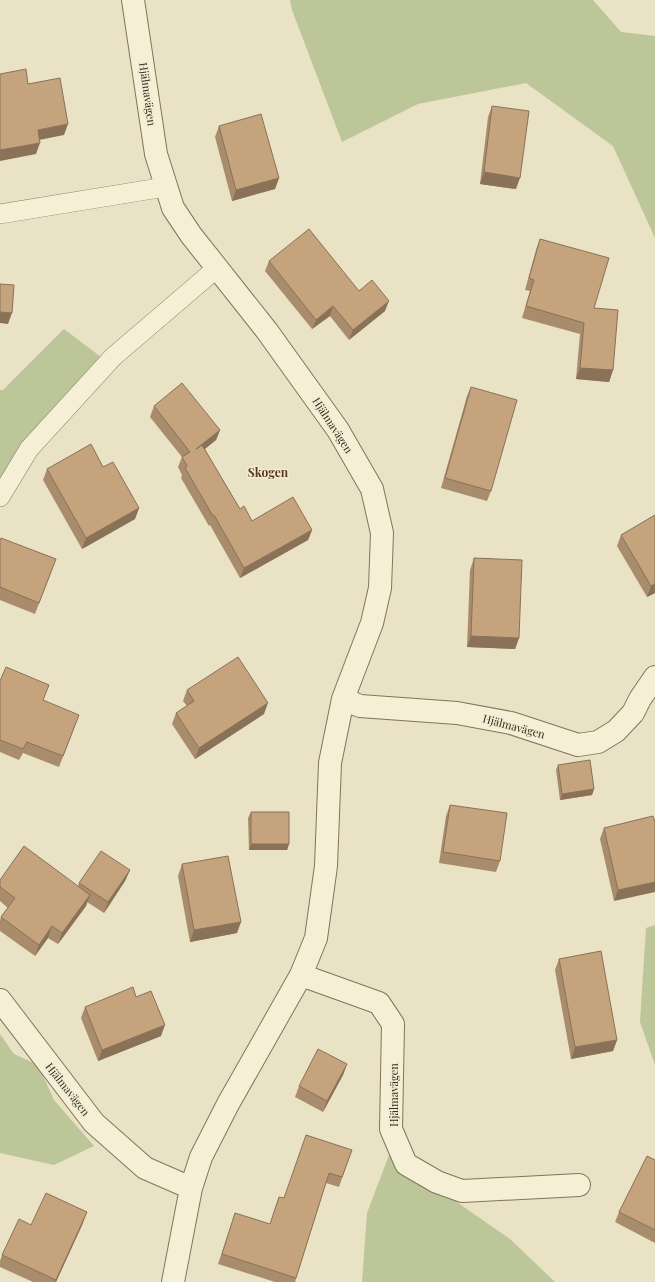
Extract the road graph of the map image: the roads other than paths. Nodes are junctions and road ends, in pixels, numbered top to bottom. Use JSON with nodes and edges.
{"nodes":[{"id":1,"x":133,"y":0,"type":"edge"},
{"id":2,"x":165,"y":187,"type":"junction"},
{"id":3,"x":0,"y":214,"type":"edge"},
{"id":4,"x":217,"y":268,"type":"junction"},
{"id":5,"x":0,"y":497,"type":"edge"},
{"id":6,"x":655,"y":677,"type":"edge"},
{"id":7,"x":343,"y":699,"type":"junction"},
{"id":8,"x":301,"y":975,"type":"junction"},
{"id":9,"x":0,"y":1000,"type":"edge"},
{"id":10,"x":579,"y":1185,"type":"dead end"},
{"id":11,"x":191,"y":1188,"type":"junction"},
{"id":12,"x":173,"y":1282,"type":"edge"}],
"edges":[{"from":1,"to":2,"type":"street","name":"Hjälmavägen"},
{"from":2,"to":3,"type":"lane"},
{"from":2,"to":4,"type":"street","name":"Hjälmavägen"},
{"from":4,"to":5,"type":"lane"},
{"from":4,"to":7,"type":"street","name":"Hjälmavägen"},
{"from":6,"to":7,"type":"street","name":"Hjälmavägen"},
{"from":7,"to":8,"type":"street","name":"Hjälmavägen"},
{"from":8,"to":10,"type":"street","name":"Hjälmavägen"},
{"from":8,"to":11,"type":"street","name":"Hjälmavägen"},
{"from":9,"to":11,"type":"street","name":"Hjälmavägen"},
{"from":11,"to":12,"type":"street","name":"Hjälmavägen"}]}
